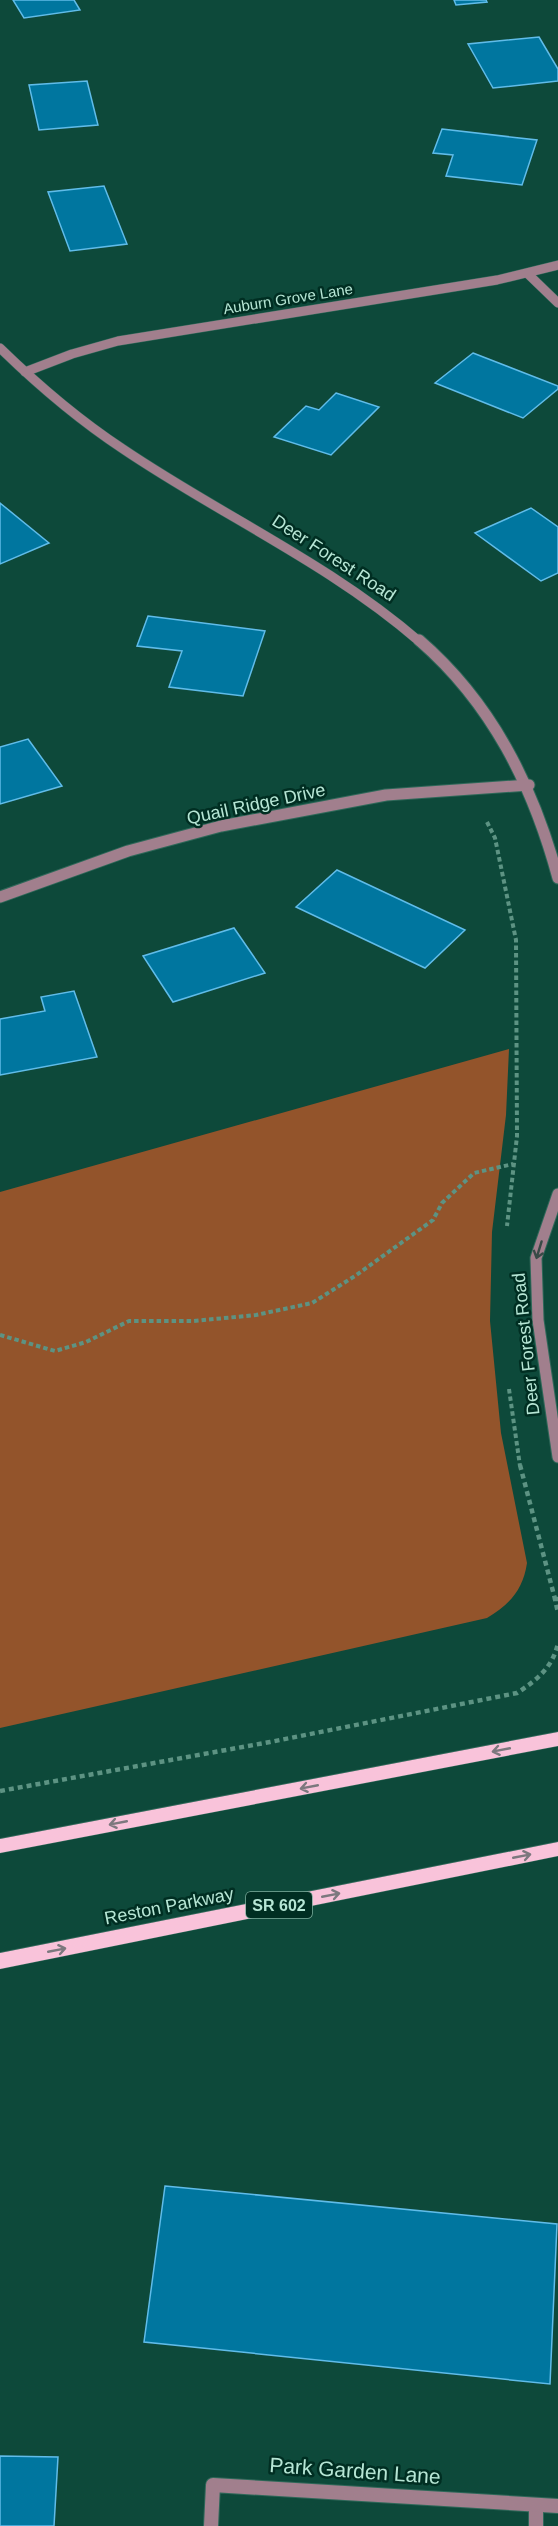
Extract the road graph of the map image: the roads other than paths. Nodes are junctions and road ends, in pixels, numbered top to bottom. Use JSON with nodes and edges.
{"nodes":[{"id":1,"x":558,"y":265,"type":"edge"},
{"id":2,"x":528,"y":274,"type":"junction"},
{"id":3,"x":558,"y":303,"type":"edge"},
{"id":4,"x":0,"y":348,"type":"edge"},
{"id":5,"x":25,"y":372,"type":"junction"},
{"id":6,"x":529,"y":785,"type":"junction"},
{"id":7,"x":558,"y":878,"type":"edge"},
{"id":8,"x":0,"y":897,"type":"edge"},
{"id":9,"x":558,"y":1194,"type":"edge"},
{"id":10,"x":558,"y":1457,"type":"edge"},
{"id":11,"x":558,"y":1739,"type":"edge"},
{"id":12,"x":0,"y":1846,"type":"edge"},
{"id":13,"x":558,"y":1849,"type":"edge"},
{"id":14,"x":0,"y":1961,"type":"edge"},
{"id":15,"x":536,"y":2505,"type":"junction"},
{"id":16,"x":558,"y":2506,"type":"edge"},
{"id":17,"x":211,"y":2526,"type":"edge"},
{"id":18,"x":536,"y":2526,"type":"edge"}],
"edges":[{"from":1,"to":2,"type":"street","name":"Auburn Grove Lane"},
{"from":2,"to":3,"type":"street"},
{"from":2,"to":5,"type":"street","name":"Auburn Grove Lane"},
{"from":4,"to":5,"type":"street","name":"Deer Forest Road"},
{"from":5,"to":6,"type":"street","name":"Deer Forest Road"},
{"from":6,"to":7,"type":"street","name":"Deer Forest Road"},
{"from":6,"to":8,"type":"street","name":"Quail Ridge Drive"},
{"from":9,"to":10,"type":"street","name":"Deer Forest Road","one_way":true},
{"from":11,"to":12,"type":"main road","one_way":true},
{"from":14,"to":13,"type":"main road","name":"Reston Parkway","number":"SR 602","one_way":true},
{"from":15,"to":16,"type":"street","name":"Park Garden Lane"},
{"from":15,"to":17,"type":"street","name":"Park Garden Lane"},
{"from":15,"to":18,"type":"street"}]}
